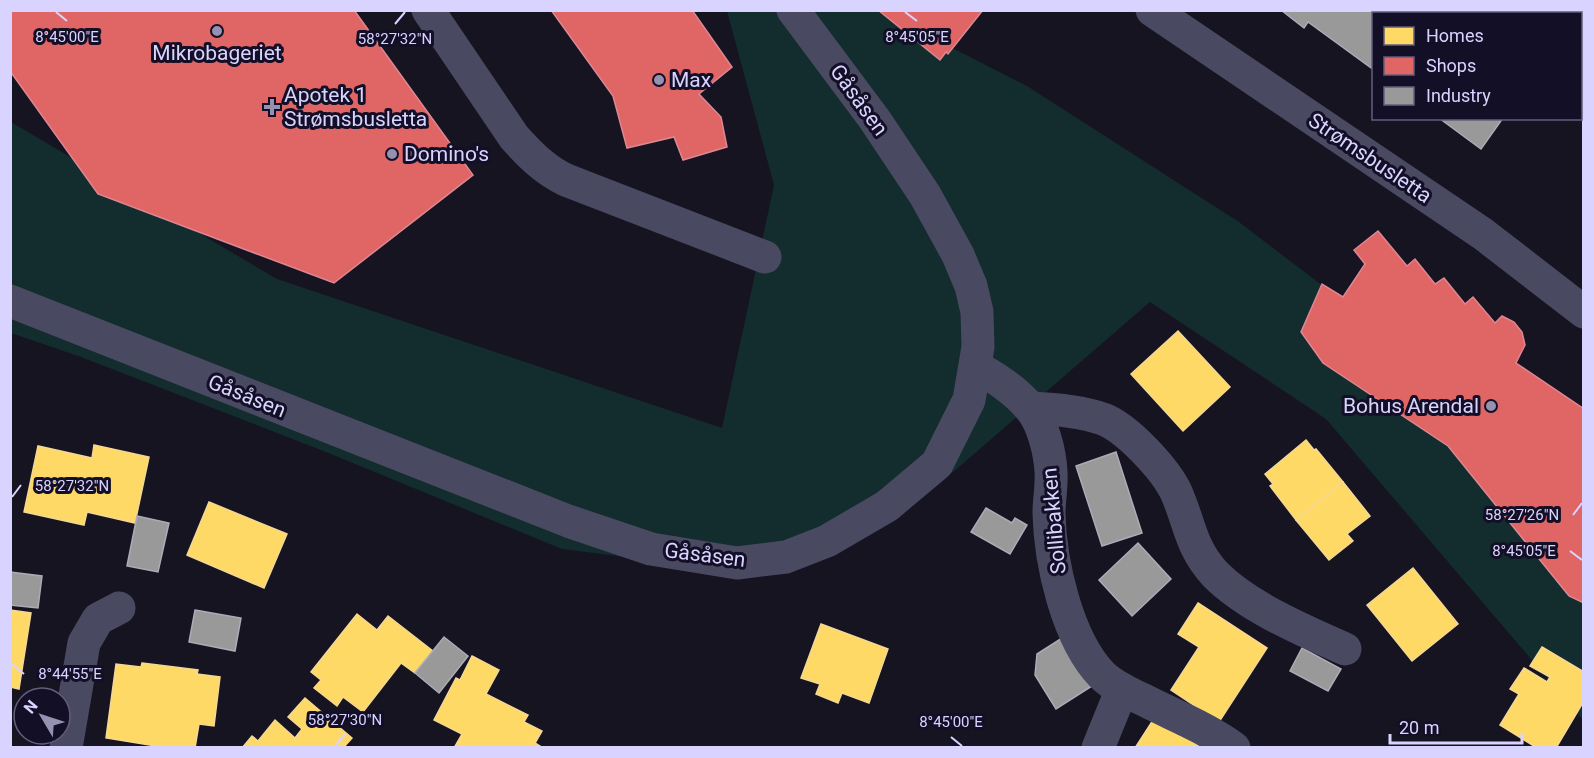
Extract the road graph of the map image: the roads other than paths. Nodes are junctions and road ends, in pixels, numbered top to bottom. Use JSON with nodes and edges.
{"nodes":[{"id":1,"x":428,"y":10,"type":"edge"},
{"id":2,"x":794,"y":10,"type":"edge"},
{"id":3,"x":1152,"y":10,"type":"edge"},
{"id":4,"x":765,"y":257,"type":"dead end"},
{"id":5,"x":10,"y":302,"type":"edge"},
{"id":6,"x":1584,"y":312,"type":"edge"},
{"id":7,"x":975,"y":367,"type":"junction"},
{"id":8,"x":1031,"y":408,"type":"junction"},
{"id":9,"x":118,"y":608,"type":"dead end"},
{"id":10,"x":1345,"y":649,"type":"dead end"},
{"id":11,"x":1122,"y":689,"type":"junction"},
{"id":12,"x":66,"y":747,"type":"edge"},
{"id":13,"x":1098,"y":747,"type":"edge"},
{"id":14,"x":1234,"y":747,"type":"edge"}],
"edges":[{"from":1,"to":4,"type":"street"},
{"from":2,"to":7,"type":"street","name":"Gåsåsen"},
{"from":3,"to":6,"type":"street","name":"Strømsbusletta"},
{"from":5,"to":7,"type":"street","name":"Gåsåsen"},
{"from":7,"to":8,"type":"street","name":"Sollibakken"},
{"from":8,"to":10,"type":"street"},
{"from":8,"to":11,"type":"street","name":"Sollibakken"},
{"from":9,"to":12,"type":"street"},
{"from":11,"to":13,"type":"street"},
{"from":11,"to":14,"type":"street","name":"Sollibakken"}]}
